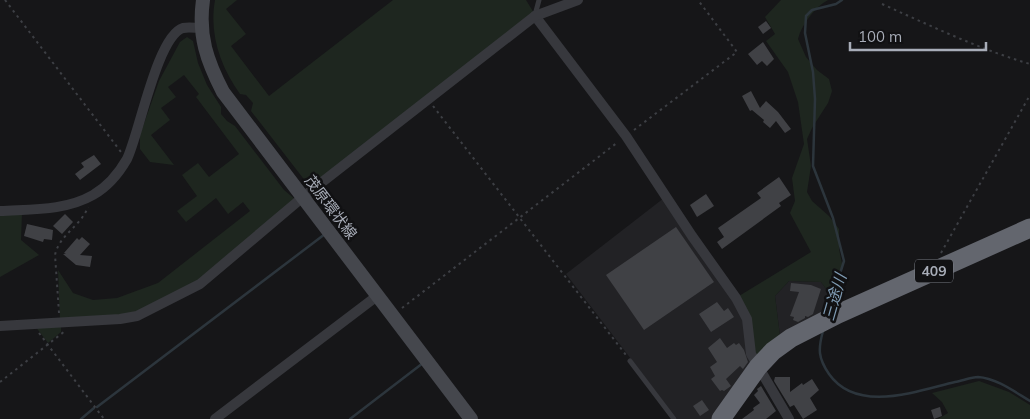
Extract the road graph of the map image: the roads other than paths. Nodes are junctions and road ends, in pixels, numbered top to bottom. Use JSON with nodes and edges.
{"nodes":[{"id":1,"x":203,"y":0,"type":"edge"},
{"id":2,"x":539,"y":0,"type":"edge"},
{"id":3,"x":578,"y":0,"type":"edge"},
{"id":4,"x":535,"y":16,"type":"junction"},
{"id":5,"x":202,"y":28,"type":"junction"},
{"id":6,"x":303,"y":197,"type":"junction"},
{"id":7,"x":0,"y":211,"type":"edge"},
{"id":8,"x":1030,"y":228,"type":"edge"},
{"id":9,"x":377,"y":296,"type":"junction"},
{"id":10,"x":0,"y":326,"type":"edge"},
{"id":11,"x":630,"y":361,"type":"road end"},
{"id":12,"x":758,"y":367,"type":"junction"},
{"id":13,"x":216,"y":419,"type":"edge"},
{"id":14,"x":471,"y":419,"type":"edge"},
{"id":15,"x":674,"y":419,"type":"edge"},
{"id":16,"x":721,"y":419,"type":"edge"},
{"id":17,"x":789,"y":419,"type":"edge"}],
"edges":[{"from":1,"to":5,"type":"main road","name":"茂原環状線"},
{"from":2,"to":4,"type":"lane"},
{"from":3,"to":4,"type":"street"},
{"from":4,"to":6,"type":"street"},
{"from":4,"to":12,"type":"street"},
{"from":5,"to":6,"type":"main road","name":"茂原環状線"},
{"from":5,"to":7,"type":"street"},
{"from":6,"to":9,"type":"main road","name":"茂原環状線"},
{"from":6,"to":10,"type":"street"},
{"from":8,"to":12,"type":"highway","number":"409"},
{"from":9,"to":13,"type":"street"},
{"from":9,"to":14,"type":"main road","name":"茂原環状線"},
{"from":11,"to":15,"type":"lane"},
{"from":12,"to":16,"type":"highway","number":"409"},
{"from":12,"to":17,"type":"street"}]}
